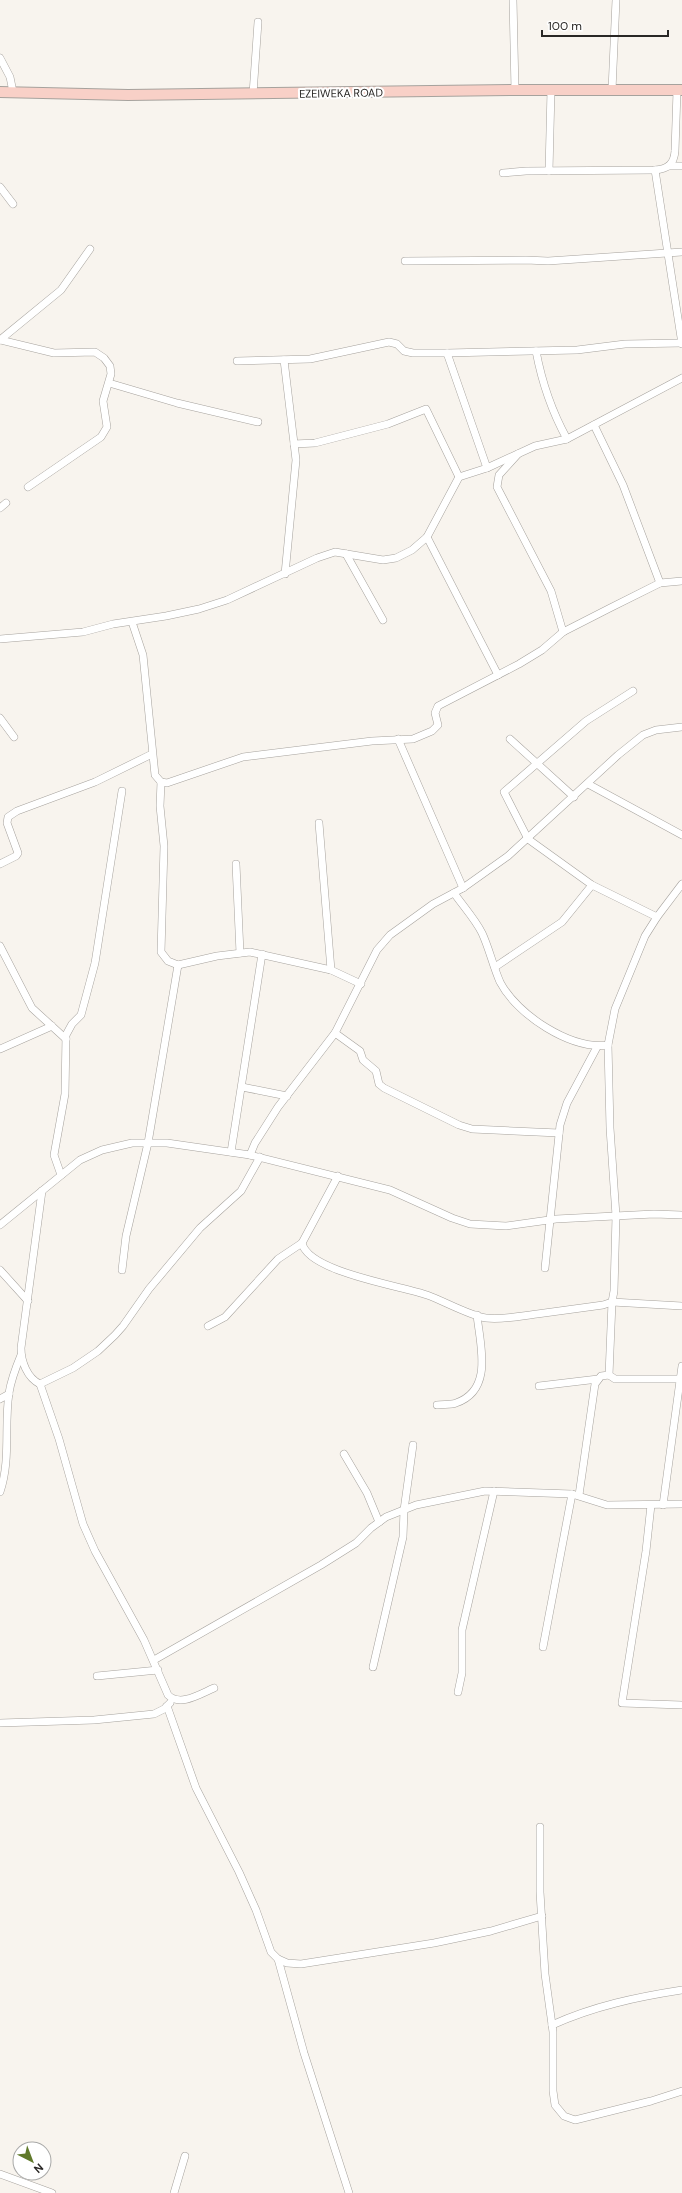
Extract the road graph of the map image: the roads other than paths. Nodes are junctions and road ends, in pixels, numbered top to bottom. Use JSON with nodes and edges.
{"nodes":[{"id":1,"x":513,"y":0,"type":"edge"},
{"id":2,"x":616,"y":0,"type":"edge"},
{"id":3,"x":258,"y":22,"type":"dead end"},
{"id":4,"x":0,"y":58,"type":"edge"},
{"id":5,"x":515,"y":90,"type":"junction"},
{"id":6,"x":551,"y":90,"type":"junction"},
{"id":7,"x":612,"y":90,"type":"junction"},
{"id":8,"x":680,"y":90,"type":"edge"},
{"id":9,"x":0,"y":92,"type":"edge"},
{"id":10,"x":13,"y":92,"type":"junction"},
{"id":11,"x":253,"y":94,"type":"junction"},
{"id":12,"x":669,"y":166,"type":"junction"},
{"id":13,"x":682,"y":166,"type":"edge"},
{"id":14,"x":655,"y":170,"type":"junction"},
{"id":15,"x":548,"y":171,"type":"junction"},
{"id":16,"x":503,"y":174,"type":"dead end"},
{"id":17,"x":0,"y":187,"type":"edge"},
{"id":18,"x":13,"y":204,"type":"dead end"},
{"id":19,"x":90,"y":249,"type":"dead end"},
{"id":20,"x":669,"y":252,"type":"junction"},
{"id":21,"x":682,"y":252,"type":"edge"},
{"id":22,"x":405,"y":261,"type":"dead end"},
{"id":23,"x":0,"y":340,"type":"edge"},
{"id":24,"x":682,"y":344,"type":"edge"},
{"id":25,"x":536,"y":351,"type":"junction"},
{"id":26,"x":448,"y":353,"type":"junction"},
{"id":27,"x":284,"y":360,"type":"junction"},
{"id":28,"x":237,"y":361,"type":"dead end"},
{"id":29,"x":682,"y":378,"type":"edge"},
{"id":30,"x":109,"y":383,"type":"junction"},
{"id":31,"x":258,"y":422,"type":"dead end"},
{"id":32,"x":594,"y":426,"type":"junction"},
{"id":33,"x":567,"y":439,"type":"junction"},
{"id":34,"x":294,"y":444,"type":"junction"},
{"id":35,"x":521,"y":451,"type":"junction"},
{"id":36,"x":487,"y":468,"type":"junction"},
{"id":37,"x":459,"y":477,"type":"junction"},
{"id":38,"x":28,"y":487,"type":"dead end"},
{"id":39,"x":427,"y":537,"type":"junction"},
{"id":40,"x":346,"y":554,"type":"junction"},
{"id":41,"x":286,"y":574,"type":"junction"},
{"id":42,"x":682,"y":581,"type":"edge"},
{"id":43,"x":660,"y":583,"type":"junction"},
{"id":44,"x":383,"y":620,"type":"dead end"},
{"id":45,"x":132,"y":622,"type":"junction"},
{"id":46,"x":563,"y":632,"type":"junction"},
{"id":47,"x":0,"y":639,"type":"edge"},
{"id":48,"x":498,"y":675,"type":"junction"},
{"id":49,"x":633,"y":691,"type":"dead end"},
{"id":50,"x":0,"y":718,"type":"edge"},
{"id":51,"x":682,"y":726,"type":"edge"},
{"id":52,"x":14,"y":737,"type":"dead end"},
{"id":53,"x":510,"y":739,"type":"dead end"},
{"id":54,"x":398,"y":740,"type":"junction"},
{"id":55,"x":152,"y":754,"type":"junction"},
{"id":56,"x":537,"y":764,"type":"junction"},
{"id":57,"x":160,"y":782,"type":"junction"},
{"id":58,"x":588,"y":784,"type":"junction"},
{"id":59,"x":122,"y":791,"type":"dead end"},
{"id":60,"x":574,"y":797,"type":"junction"},
{"id":61,"x":319,"y":823,"type":"dead end"},
{"id":62,"x":682,"y":835,"type":"edge"},
{"id":63,"x":528,"y":839,"type":"junction"},
{"id":64,"x":0,"y":864,"type":"edge"},
{"id":65,"x":236,"y":864,"type":"dead end"},
{"id":66,"x":682,"y":884,"type":"edge"},
{"id":67,"x":592,"y":885,"type":"junction"},
{"id":68,"x":463,"y":888,"type":"junction"},
{"id":69,"x":454,"y":893,"type":"junction"},
{"id":70,"x":657,"y":917,"type":"junction"},
{"id":71,"x":0,"y":946,"type":"edge"},
{"id":72,"x":240,"y":952,"type":"junction"},
{"id":73,"x":262,"y":954,"type":"junction"},
{"id":74,"x":178,"y":965,"type":"junction"},
{"id":75,"x":495,"y":967,"type":"junction"},
{"id":76,"x":331,"y":970,"type":"junction"},
{"id":77,"x":361,"y":984,"type":"junction"},
{"id":78,"x":52,"y":1026,"type":"junction"},
{"id":79,"x":335,"y":1032,"type":"junction"},
{"id":80,"x":66,"y":1039,"type":"junction"},
{"id":81,"x":608,"y":1045,"type":"junction"},
{"id":82,"x":597,"y":1046,"type":"junction"},
{"id":83,"x":0,"y":1049,"type":"edge"},
{"id":84,"x":242,"y":1087,"type":"junction"},
{"id":85,"x":287,"y":1096,"type":"junction"},
{"id":86,"x":559,"y":1133,"type":"junction"},
{"id":87,"x":148,"y":1143,"type":"junction"},
{"id":88,"x":231,"y":1152,"type":"junction"},
{"id":89,"x":250,"y":1155,"type":"junction"},
{"id":90,"x":260,"y":1157,"type":"junction"},
{"id":91,"x":61,"y":1176,"type":"junction"},
{"id":92,"x":338,"y":1176,"type":"junction"},
{"id":93,"x":42,"y":1191,"type":"junction"},
{"id":94,"x":682,"y":1215,"type":"edge"},
{"id":95,"x":616,"y":1216,"type":"junction"},
{"id":96,"x":552,"y":1220,"type":"junction"},
{"id":97,"x":0,"y":1225,"type":"edge"},
{"id":98,"x":302,"y":1243,"type":"junction"},
{"id":99,"x":545,"y":1268,"type":"dead end"},
{"id":100,"x":0,"y":1270,"type":"edge"},
{"id":101,"x":122,"y":1270,"type":"dead end"},
{"id":102,"x":28,"y":1301,"type":"junction"},
{"id":103,"x":612,"y":1302,"type":"junction"},
{"id":104,"x":682,"y":1306,"type":"edge"},
{"id":105,"x":477,"y":1315,"type":"junction"},
{"id":106,"x":208,"y":1326,"type":"dead end"},
{"id":107,"x":21,"y":1354,"type":"junction"},
{"id":108,"x":682,"y":1366,"type":"edge"},
{"id":109,"x":609,"y":1374,"type":"junction"},
{"id":110,"x":598,"y":1379,"type":"junction"},
{"id":111,"x":680,"y":1379,"type":"junction"},
{"id":112,"x":40,"y":1384,"type":"junction"},
{"id":113,"x":539,"y":1386,"type":"dead end"},
{"id":114,"x":8,"y":1394,"type":"junction"},
{"id":115,"x":0,"y":1399,"type":"edge"},
{"id":116,"x":437,"y":1405,"type":"dead end"},
{"id":117,"x":413,"y":1445,"type":"dead end"},
{"id":118,"x":344,"y":1454,"type":"dead end"},
{"id":119,"x":494,"y":1491,"type":"junction"},
{"id":120,"x":0,"y":1492,"type":"edge"},
{"id":121,"x":576,"y":1494,"type":"junction"},
{"id":122,"x":682,"y":1504,"type":"edge"},
{"id":123,"x":651,"y":1505,"type":"junction"},
{"id":124,"x":663,"y":1505,"type":"junction"},
{"id":125,"x":404,"y":1510,"type":"junction"},
{"id":126,"x":380,"y":1522,"type":"junction"},
{"id":127,"x":543,"y":1647,"type":"dead end"},
{"id":128,"x":154,"y":1660,"type":"junction"},
{"id":129,"x":373,"y":1667,"type":"dead end"},
{"id":130,"x":158,"y":1670,"type":"junction"},
{"id":131,"x":96,"y":1676,"type":"dead end"},
{"id":132,"x":214,"y":1688,"type":"dead end"},
{"id":133,"x":458,"y":1692,"type":"dead end"},
{"id":134,"x":173,"y":1700,"type":"junction"},
{"id":135,"x":682,"y":1705,"type":"edge"},
{"id":136,"x":167,"y":1706,"type":"junction"},
{"id":137,"x":0,"y":1723,"type":"edge"},
{"id":138,"x":540,"y":1827,"type":"dead end"},
{"id":139,"x":542,"y":1916,"type":"junction"},
{"id":140,"x":278,"y":1959,"type":"junction"},
{"id":141,"x":682,"y":1990,"type":"edge"},
{"id":142,"x":552,"y":2025,"type":"junction"},
{"id":143,"x":682,"y":2091,"type":"edge"},
{"id":144,"x":185,"y":2156,"type":"dead end"},
{"id":145,"x":0,"y":2174,"type":"edge"},
{"id":146,"x":52,"y":2193,"type":"edge"},
{"id":147,"x":174,"y":2193,"type":"edge"},
{"id":148,"x":348,"y":2193,"type":"edge"}],
"edges":[{"from":1,"to":5,"type":"street"},
{"from":2,"to":7,"type":"street"},
{"from":3,"to":11,"type":"street"},
{"from":4,"to":10,"type":"street"},
{"from":5,"to":6,"type":"main road","name":"EZEIWEKA ROAD"},
{"from":5,"to":11,"type":"main road","name":"EZEIWEKA ROAD"},
{"from":6,"to":7,"type":"main road","name":"EZEIWEKA ROAD"},
{"from":6,"to":15,"type":"street"},
{"from":7,"to":8,"type":"main road","name":"EZEIWEKA ROAD"},
{"from":8,"to":12,"type":"street"},
{"from":9,"to":10,"type":"main road","name":"EZEIWEKA ROAD"},
{"from":10,"to":11,"type":"main road","name":"EZEIWEKA ROAD"},
{"from":12,"to":13,"type":"street"},
{"from":12,"to":14,"type":"street"},
{"from":14,"to":15,"type":"street"},
{"from":14,"to":20,"type":"street"},
{"from":15,"to":16,"type":"street"},
{"from":17,"to":18,"type":"street"},
{"from":19,"to":23,"type":"street"},
{"from":20,"to":21,"type":"street"},
{"from":20,"to":22,"type":"street"},
{"from":20,"to":24,"type":"street"},
{"from":23,"to":30,"type":"street"},
{"from":24,"to":25,"type":"street"},
{"from":25,"to":26,"type":"street"},
{"from":25,"to":33,"type":"street"},
{"from":26,"to":27,"type":"street"},
{"from":26,"to":36,"type":"street"},
{"from":27,"to":28,"type":"street"},
{"from":27,"to":34,"type":"street"},
{"from":29,"to":32,"type":"street"},
{"from":30,"to":31,"type":"street"},
{"from":30,"to":38,"type":"street"},
{"from":32,"to":33,"type":"street"},
{"from":32,"to":43,"type":"street"},
{"from":33,"to":35,"type":"street"},
{"from":34,"to":37,"type":"street"},
{"from":34,"to":41,"type":"street"},
{"from":35,"to":36,"type":"street"},
{"from":35,"to":46,"type":"street"},
{"from":36,"to":37,"type":"street"},
{"from":37,"to":39,"type":"street"},
{"from":39,"to":40,"type":"street"},
{"from":39,"to":48,"type":"street"},
{"from":40,"to":41,"type":"street"},
{"from":40,"to":44,"type":"street"},
{"from":41,"to":45,"type":"street"},
{"from":42,"to":43,"type":"street"},
{"from":43,"to":46,"type":"street"},
{"from":45,"to":47,"type":"street"},
{"from":45,"to":55,"type":"street"},
{"from":46,"to":48,"type":"street"},
{"from":48,"to":54,"type":"street"},
{"from":49,"to":56,"type":"street"},
{"from":50,"to":52,"type":"street"},
{"from":51,"to":58,"type":"street"},
{"from":53,"to":56,"type":"street"},
{"from":54,"to":57,"type":"street"},
{"from":54,"to":68,"type":"street"},
{"from":55,"to":57,"type":"street"},
{"from":55,"to":64,"type":"street"},
{"from":56,"to":60,"type":"street"},
{"from":56,"to":63,"type":"street"},
{"from":57,"to":74,"type":"street"},
{"from":58,"to":60,"type":"street"},
{"from":58,"to":62,"type":"street"},
{"from":59,"to":80,"type":"street"},
{"from":60,"to":63,"type":"street"},
{"from":61,"to":76,"type":"street"},
{"from":63,"to":67,"type":"street"},
{"from":63,"to":68,"type":"street"},
{"from":65,"to":72,"type":"street"},
{"from":66,"to":70,"type":"street"},
{"from":67,"to":70,"type":"street"},
{"from":67,"to":75,"type":"street"},
{"from":68,"to":69,"type":"street"},
{"from":69,"to":75,"type":"street"},
{"from":69,"to":77,"type":"street"},
{"from":70,"to":81,"type":"street"},
{"from":71,"to":78,"type":"street"},
{"from":72,"to":73,"type":"street"},
{"from":72,"to":74,"type":"street"},
{"from":73,"to":76,"type":"street"},
{"from":73,"to":84,"type":"street"},
{"from":74,"to":87,"type":"street"},
{"from":75,"to":82,"type":"street"},
{"from":76,"to":77,"type":"street"},
{"from":77,"to":79,"type":"street"},
{"from":78,"to":80,"type":"street"},
{"from":78,"to":83,"type":"street"},
{"from":79,"to":85,"type":"street"},
{"from":79,"to":86,"type":"street"},
{"from":80,"to":91,"type":"street"},
{"from":81,"to":82,"type":"street"},
{"from":81,"to":95,"type":"street"},
{"from":82,"to":86,"type":"street"},
{"from":84,"to":85,"type":"street"},
{"from":84,"to":88,"type":"street"},
{"from":85,"to":89,"type":"street"},
{"from":86,"to":96,"type":"street"},
{"from":87,"to":88,"type":"street"},
{"from":87,"to":91,"type":"street"},
{"from":87,"to":101,"type":"street"},
{"from":88,"to":89,"type":"street"},
{"from":89,"to":90,"type":"street"},
{"from":90,"to":92,"type":"street"},
{"from":90,"to":112,"type":"street"},
{"from":91,"to":93,"type":"street"},
{"from":92,"to":96,"type":"street"},
{"from":92,"to":98,"type":"street"},
{"from":93,"to":97,"type":"street"},
{"from":93,"to":102,"type":"street"},
{"from":94,"to":95,"type":"street"},
{"from":95,"to":96,"type":"street"},
{"from":95,"to":103,"type":"street"},
{"from":96,"to":99,"type":"street"},
{"from":98,"to":105,"type":"street"},
{"from":98,"to":106,"type":"street"},
{"from":100,"to":102,"type":"street"},
{"from":102,"to":107,"type":"street"},
{"from":103,"to":104,"type":"street"},
{"from":103,"to":105,"type":"street"},
{"from":103,"to":109,"type":"street"},
{"from":105,"to":116,"type":"street"},
{"from":107,"to":112,"type":"street"},
{"from":107,"to":114,"type":"street"},
{"from":108,"to":111,"type":"street"},
{"from":109,"to":110,"type":"street"},
{"from":109,"to":111,"type":"street"},
{"from":110,"to":113,"type":"street"},
{"from":110,"to":121,"type":"street"},
{"from":111,"to":124,"type":"street"},
{"from":112,"to":128,"type":"street"},
{"from":114,"to":115,"type":"street"},
{"from":114,"to":120,"type":"street"},
{"from":117,"to":125,"type":"street"},
{"from":118,"to":126,"type":"street"},
{"from":119,"to":121,"type":"street"},
{"from":119,"to":125,"type":"street"},
{"from":119,"to":133,"type":"street"},
{"from":121,"to":123,"type":"street"},
{"from":121,"to":127,"type":"street"},
{"from":122,"to":124,"type":"street"},
{"from":123,"to":124,"type":"street"},
{"from":123,"to":135,"type":"street"},
{"from":125,"to":126,"type":"street"},
{"from":125,"to":129,"type":"street"},
{"from":126,"to":128,"type":"street"},
{"from":128,"to":130,"type":"street"},
{"from":130,"to":131,"type":"street"},
{"from":130,"to":134,"type":"street"},
{"from":132,"to":134,"type":"street"},
{"from":134,"to":136,"type":"street"},
{"from":136,"to":137,"type":"street"},
{"from":136,"to":140,"type":"street"},
{"from":138,"to":139,"type":"street"},
{"from":139,"to":140,"type":"street"},
{"from":139,"to":142,"type":"street"},
{"from":140,"to":148,"type":"street"},
{"from":141,"to":142,"type":"street"},
{"from":142,"to":143,"type":"street"},
{"from":144,"to":147,"type":"street"},
{"from":145,"to":146,"type":"street"}]}
